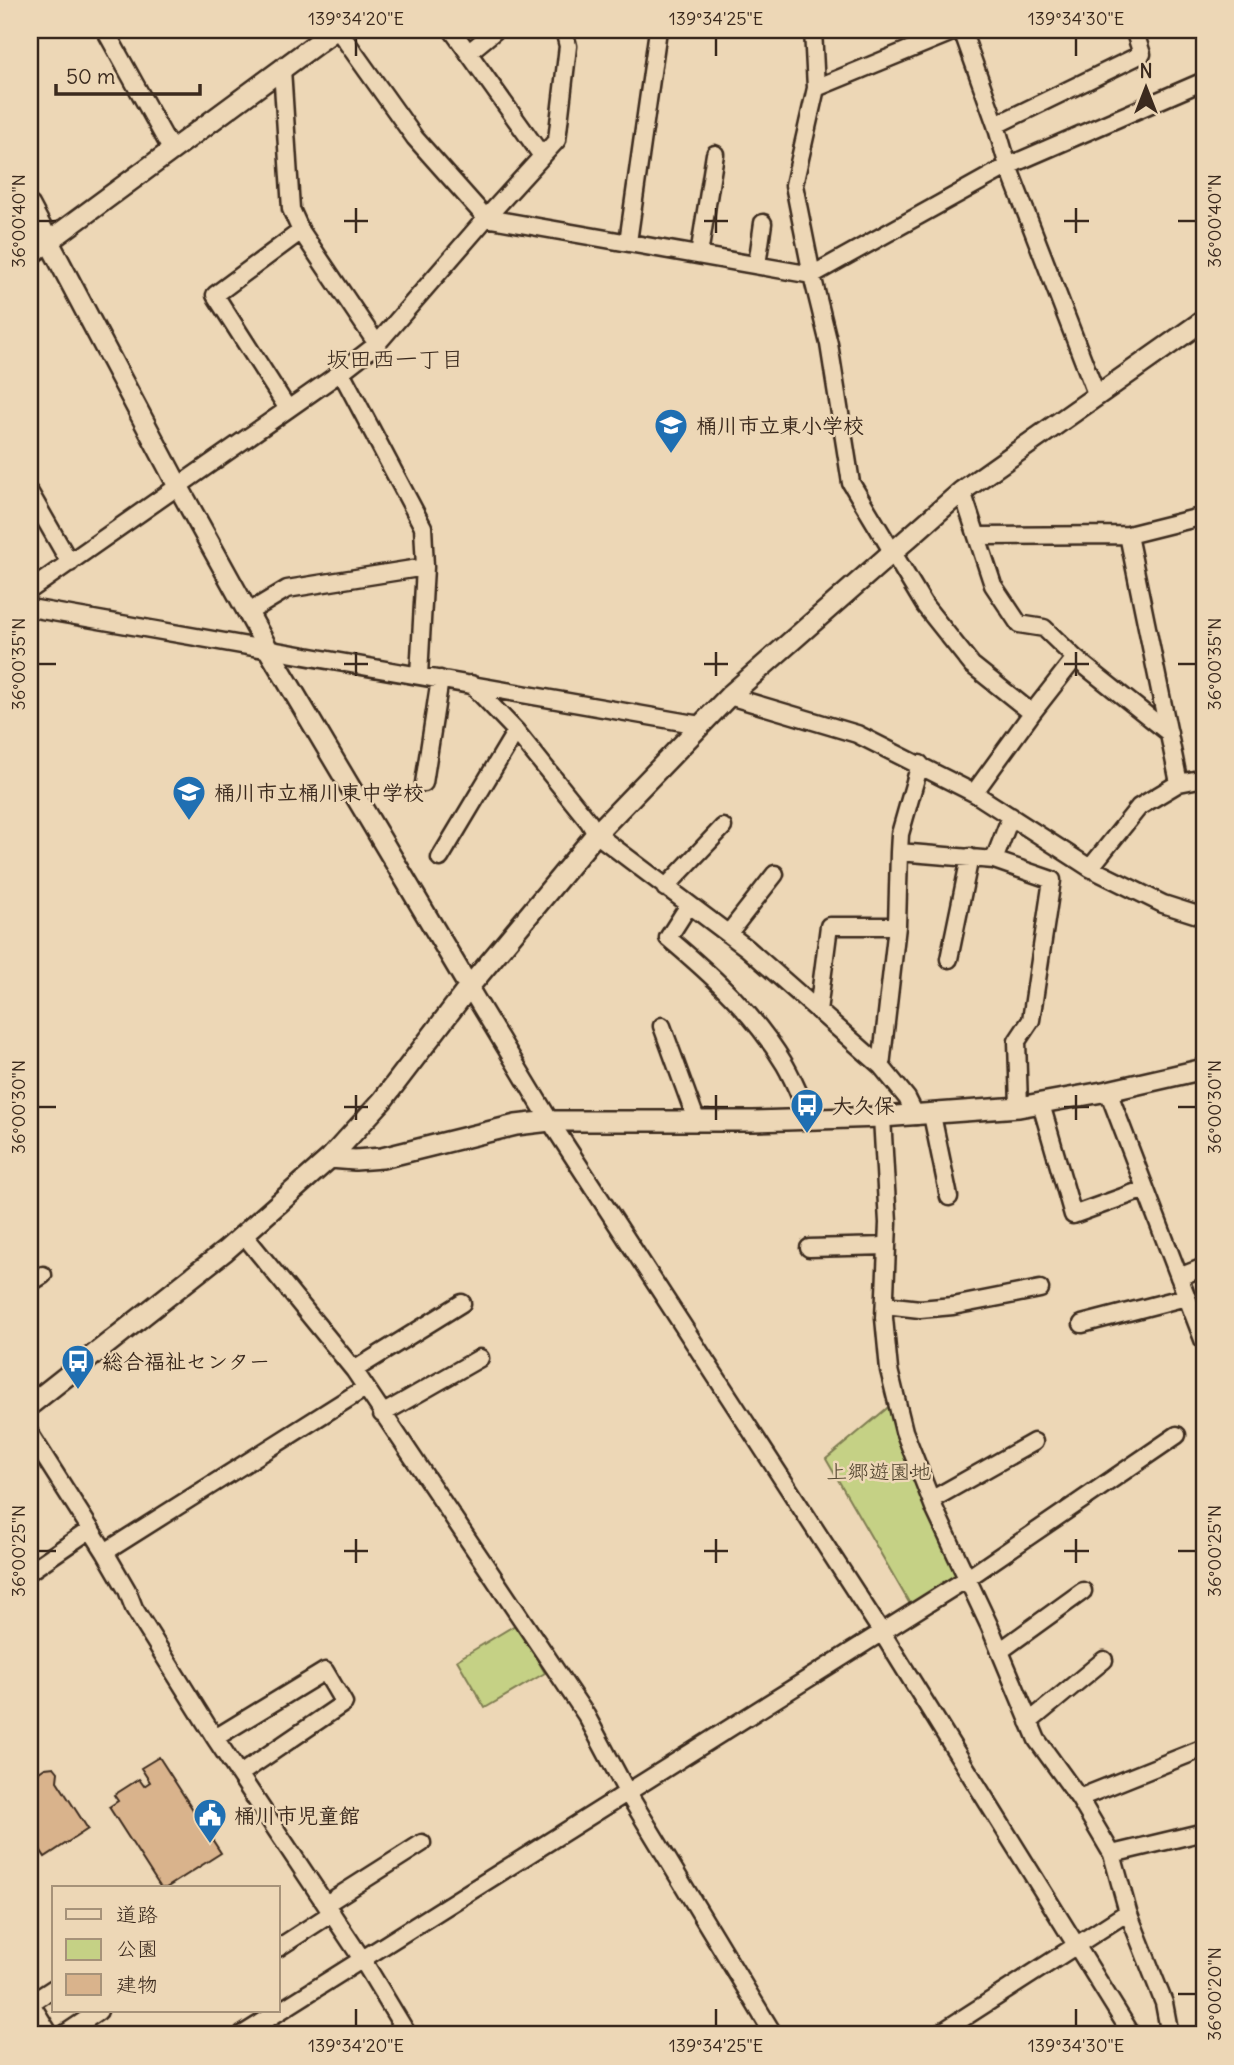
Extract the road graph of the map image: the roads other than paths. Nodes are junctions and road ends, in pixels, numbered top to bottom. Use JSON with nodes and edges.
{"nodes":[{"id":1,"x":105,"y":30,"type":"edge"},
{"id":2,"x":337,"y":30,"type":"edge"},
{"id":3,"x":452,"y":30,"type":"edge"},
{"id":4,"x":496,"y":30,"type":"edge"},
{"id":5,"x":564,"y":30,"type":"edge"},
{"id":6,"x":658,"y":30,"type":"edge"},
{"id":7,"x":813,"y":30,"type":"edge"},
{"id":8,"x":959,"y":30,"type":"edge"},
{"id":9,"x":1135,"y":30,"type":"edge"},
{"id":10,"x":468,"y":52,"type":"junction"},
{"id":11,"x":282,"y":69,"type":"junction"},
{"id":12,"x":1204,"y":81,"type":"edge"},
{"id":13,"x":816,"y":88,"type":"junction"},
{"id":14,"x":996,"y":125,"type":"junction"},
{"id":15,"x":172,"y":151,"type":"junction"},
{"id":16,"x":715,"y":154,"type":"dead end"},
{"id":17,"x":542,"y":156,"type":"junction"},
{"id":18,"x":1008,"y":166,"type":"junction"},
{"id":19,"x":30,"y":206,"type":"edge"},
{"id":20,"x":486,"y":218,"type":"junction"},
{"id":21,"x":763,"y":223,"type":"dead end"},
{"id":22,"x":301,"y":231,"type":"junction"},
{"id":23,"x":50,"y":242,"type":"junction"},
{"id":24,"x":628,"y":243,"type":"junction"},
{"id":25,"x":30,"y":255,"type":"edge"},
{"id":26,"x":699,"y":255,"type":"junction"},
{"id":27,"x":757,"y":265,"type":"junction"},
{"id":28,"x":812,"y":275,"type":"junction"},
{"id":29,"x":1204,"y":320,"type":"edge"},
{"id":30,"x":377,"y":344,"type":"junction"},
{"id":31,"x":341,"y":372,"type":"junction"},
{"id":32,"x":1097,"y":396,"type":"junction"},
{"id":33,"x":288,"y":410,"type":"junction"},
{"id":34,"x":178,"y":486,"type":"junction"},
{"id":35,"x":962,"y":491,"type":"junction"},
{"id":36,"x":30,"y":493,"type":"edge"},
{"id":37,"x":1204,"y":516,"type":"edge"},
{"id":38,"x":1128,"y":535,"type":"junction"},
{"id":39,"x":977,"y":537,"type":"junction"},
{"id":40,"x":893,"y":551,"type":"junction"},
{"id":41,"x":70,"y":563,"type":"junction"},
{"id":42,"x":425,"y":567,"type":"junction"},
{"id":43,"x":30,"y":590,"type":"edge"},
{"id":44,"x":30,"y":608,"type":"edge"},
{"id":45,"x":248,"y":612,"type":"junction"},
{"id":46,"x":268,"y":649,"type":"junction"},
{"id":47,"x":1075,"y":658,"type":"junction"},
{"id":48,"x":419,"y":675,"type":"junction"},
{"id":49,"x":440,"y":679,"type":"junction"},
{"id":50,"x":471,"y":684,"type":"junction"},
{"id":51,"x":729,"y":696,"type":"junction"},
{"id":52,"x":1032,"y":713,"type":"junction"},
{"id":53,"x":700,"y":724,"type":"junction"},
{"id":54,"x":516,"y":731,"type":"junction"},
{"id":55,"x":1169,"y":733,"type":"junction"},
{"id":56,"x":919,"y":764,"type":"junction"},
{"id":57,"x":1204,"y":778,"type":"edge"},
{"id":58,"x":424,"y":783,"type":"dead end"},
{"id":59,"x":1179,"y":783,"type":"junction"},
{"id":60,"x":974,"y":793,"type":"junction"},
{"id":61,"x":1011,"y":816,"type":"junction"},
{"id":62,"x":723,"y":827,"type":"dead end"},
{"id":63,"x":596,"y":834,"type":"junction"},
{"id":64,"x":899,"y":852,"type":"junction"},
{"id":65,"x":970,"y":857,"type":"junction"},
{"id":66,"x":440,"y":858,"type":"dead end"},
{"id":67,"x":995,"y":860,"type":"junction"},
{"id":68,"x":1090,"y":869,"type":"junction"},
{"id":69,"x":775,"y":874,"type":"dead end"},
{"id":70,"x":665,"y":888,"type":"junction"},
{"id":71,"x":689,"y":905,"type":"junction"},
{"id":72,"x":1204,"y":917,"type":"edge"},
{"id":73,"x":897,"y":926,"type":"junction"},
{"id":74,"x":728,"y":934,"type":"junction"},
{"id":75,"x":948,"y":960,"type":"dead end"},
{"id":76,"x":470,"y":987,"type":"junction"},
{"id":77,"x":818,"y":1011,"type":"junction"},
{"id":78,"x":662,"y":1026,"type":"dead end"},
{"id":79,"x":881,"y":1066,"type":"junction"},
{"id":80,"x":1204,"y":1069,"type":"edge"},
{"id":81,"x":1108,"y":1091,"type":"junction"},
{"id":82,"x":1041,"y":1104,"type":"junction"},
{"id":83,"x":1019,"y":1107,"type":"junction"},
{"id":84,"x":924,"y":1115,"type":"junction"},
{"id":85,"x":882,"y":1118,"type":"junction"},
{"id":86,"x":810,"y":1119,"type":"junction"},
{"id":87,"x":550,"y":1121,"type":"junction"},
{"id":88,"x":698,"y":1122,"type":"junction"},
{"id":89,"x":330,"y":1158,"type":"junction"},
{"id":90,"x":1145,"y":1189,"type":"junction"},
{"id":91,"x":949,"y":1197,"type":"dead end"},
{"id":92,"x":244,"y":1235,"type":"junction"},
{"id":93,"x":887,"y":1246,"type":"junction"},
{"id":94,"x":809,"y":1248,"type":"dead end"},
{"id":95,"x":1204,"y":1267,"type":"edge"},
{"id":96,"x":1179,"y":1277,"type":"junction"},
{"id":97,"x":1040,"y":1289,"type":"dead end"},
{"id":98,"x":1186,"y":1297,"type":"junction"},
{"id":99,"x":462,"y":1303,"type":"dead end"},
{"id":100,"x":885,"y":1305,"type":"junction"},
{"id":101,"x":1082,"y":1324,"type":"dead end"},
{"id":102,"x":1204,"y":1342,"type":"edge"},
{"id":103,"x":480,"y":1358,"type":"dead end"},
{"id":104,"x":354,"y":1370,"type":"junction"},
{"id":105,"x":365,"y":1388,"type":"junction"},
{"id":106,"x":30,"y":1405,"type":"edge"},
{"id":107,"x":382,"y":1414,"type":"junction"},
{"id":108,"x":30,"y":1434,"type":"edge"},
{"id":109,"x":1177,"y":1436,"type":"dead end"},
{"id":110,"x":1034,"y":1441,"type":"dead end"},
{"id":111,"x":931,"y":1500,"type":"junction"},
{"id":112,"x":90,"y":1529,"type":"junction"},
{"id":113,"x":105,"y":1552,"type":"junction"},
{"id":114,"x":30,"y":1571,"type":"edge"},
{"id":115,"x":968,"y":1578,"type":"junction"},
{"id":116,"x":1083,"y":1591,"type":"dead end"},
{"id":117,"x":881,"y":1632,"type":"junction"},
{"id":118,"x":1000,"y":1651,"type":"junction"},
{"id":119,"x":1104,"y":1660,"type":"dead end"},
{"id":120,"x":1029,"y":1722,"type":"junction"},
{"id":121,"x":215,"y":1738,"type":"junction"},
{"id":122,"x":1204,"y":1748,"type":"edge"},
{"id":123,"x":240,"y":1774,"type":"junction"},
{"id":124,"x":627,"y":1792,"type":"junction"},
{"id":125,"x":1079,"y":1798,"type":"junction"},
{"id":126,"x":1204,"y":1832,"type":"edge"},
{"id":127,"x":422,"y":1843,"type":"dead end"},
{"id":128,"x":1112,"y":1854,"type":"junction"},
{"id":129,"x":329,"y":1909,"type":"junction"},
{"id":130,"x":1128,"y":1912,"type":"junction"},
{"id":131,"x":280,"y":1946,"type":"edge"},
{"id":132,"x":1076,"y":1946,"type":"junction"},
{"id":133,"x":362,"y":1959,"type":"junction"},
{"id":134,"x":52,"y":1989,"type":"edge"},
{"id":135,"x":30,"y":2002,"type":"edge"},
{"id":136,"x":280,"y":2011,"type":"edge"},
{"id":137,"x":98,"y":2012,"type":"edge"},
{"id":138,"x":278,"y":2012,"type":"edge"},
{"id":139,"x":944,"y":2033,"type":"edge"},
{"id":140,"x":50,"y":2035,"type":"edge"},
{"id":141,"x":63,"y":2035,"type":"edge"},
{"id":142,"x":242,"y":2035,"type":"edge"},
{"id":143,"x":408,"y":2035,"type":"edge"},
{"id":144,"x":774,"y":2035,"type":"edge"},
{"id":145,"x":1132,"y":2035,"type":"edge"},
{"id":146,"x":1170,"y":2035,"type":"edge"}],
"edges":[{"from":1,"to":15,"type":"street"},
{"from":2,"to":11,"type":"street"},
{"from":2,"to":20,"type":"street"},
{"from":3,"to":10,"type":"street"},
{"from":4,"to":10,"type":"street"},
{"from":5,"to":17,"type":"street"},
{"from":6,"to":24,"type":"street"},
{"from":7,"to":13,"type":"street"},
{"from":8,"to":13,"type":"street"},
{"from":8,"to":14,"type":"street"},
{"from":9,"to":14,"type":"street"},
{"from":10,"to":17,"type":"street"},
{"from":11,"to":15,"type":"street"},
{"from":11,"to":22,"type":"street"},
{"from":12,"to":18,"type":"street"},
{"from":13,"to":28,"type":"street"},
{"from":14,"to":18,"type":"street"},
{"from":15,"to":23,"type":"street"},
{"from":16,"to":26,"type":"street"},
{"from":17,"to":20,"type":"street"},
{"from":18,"to":28,"type":"street"},
{"from":18,"to":32,"type":"street"},
{"from":19,"to":23,"type":"street"},
{"from":20,"to":24,"type":"street"},
{"from":20,"to":30,"type":"street"},
{"from":21,"to":27,"type":"street"},
{"from":22,"to":30,"type":"street"},
{"from":22,"to":33,"type":"street"},
{"from":23,"to":25,"type":"street"},
{"from":23,"to":34,"type":"street"},
{"from":24,"to":26,"type":"street"},
{"from":26,"to":27,"type":"street"},
{"from":27,"to":28,"type":"street"},
{"from":28,"to":40,"type":"street"},
{"from":29,"to":32,"type":"street"},
{"from":30,"to":31,"type":"street"},
{"from":31,"to":33,"type":"street"},
{"from":31,"to":42,"type":"street"},
{"from":32,"to":35,"type":"street"},
{"from":33,"to":34,"type":"street"},
{"from":34,"to":41,"type":"street"},
{"from":34,"to":45,"type":"street"},
{"from":35,"to":39,"type":"street"},
{"from":35,"to":40,"type":"street"},
{"from":36,"to":41,"type":"street"},
{"from":37,"to":38,"type":"street"},
{"from":38,"to":39,"type":"street"},
{"from":38,"to":55,"type":"street"},
{"from":39,"to":47,"type":"street"},
{"from":40,"to":51,"type":"street"},
{"from":40,"to":52,"type":"street"},
{"from":41,"to":43,"type":"street"},
{"from":42,"to":45,"type":"street"},
{"from":42,"to":48,"type":"street"},
{"from":44,"to":46,"type":"street"},
{"from":45,"to":46,"type":"street"},
{"from":46,"to":48,"type":"street"},
{"from":46,"to":76,"type":"street"},
{"from":47,"to":52,"type":"street"},
{"from":47,"to":55,"type":"street"},
{"from":48,"to":49,"type":"street"},
{"from":49,"to":50,"type":"street"},
{"from":49,"to":58,"type":"street"},
{"from":50,"to":53,"type":"street"},
{"from":50,"to":54,"type":"street"},
{"from":51,"to":53,"type":"street"},
{"from":51,"to":56,"type":"street"},
{"from":52,"to":60,"type":"street"},
{"from":53,"to":63,"type":"street"},
{"from":54,"to":63,"type":"street"},
{"from":54,"to":66,"type":"street"},
{"from":55,"to":59,"type":"street"},
{"from":56,"to":60,"type":"street"},
{"from":56,"to":64,"type":"street"},
{"from":57,"to":59,"type":"street"},
{"from":59,"to":68,"type":"street"},
{"from":60,"to":61,"type":"street"},
{"from":61,"to":67,"type":"street"},
{"from":61,"to":68,"type":"street"},
{"from":62,"to":70,"type":"street"},
{"from":63,"to":70,"type":"street"},
{"from":63,"to":76,"type":"street"},
{"from":64,"to":65,"type":"street"},
{"from":64,"to":73,"type":"street"},
{"from":65,"to":67,"type":"street"},
{"from":65,"to":75,"type":"street"},
{"from":67,"to":83,"type":"street"},
{"from":68,"to":72,"type":"street"},
{"from":69,"to":74,"type":"street"},
{"from":70,"to":71,"type":"street"},
{"from":71,"to":74,"type":"street"},
{"from":71,"to":86,"type":"street"},
{"from":73,"to":77,"type":"street"},
{"from":73,"to":79,"type":"street"},
{"from":74,"to":77,"type":"street"},
{"from":76,"to":87,"type":"street"},
{"from":76,"to":89,"type":"street"},
{"from":77,"to":79,"type":"street"},
{"from":78,"to":88,"type":"street"},
{"from":79,"to":84,"type":"street"},
{"from":80,"to":81,"type":"street"},
{"from":81,"to":82,"type":"street"},
{"from":81,"to":90,"type":"street"},
{"from":82,"to":83,"type":"street"},
{"from":82,"to":90,"type":"street"},
{"from":83,"to":84,"type":"street"},
{"from":84,"to":85,"type":"street"},
{"from":84,"to":91,"type":"street"},
{"from":85,"to":86,"type":"street"},
{"from":85,"to":93,"type":"street"},
{"from":86,"to":88,"type":"street"},
{"from":87,"to":88,"type":"street"},
{"from":87,"to":89,"type":"street"},
{"from":87,"to":117,"type":"street"},
{"from":89,"to":92,"type":"street"},
{"from":90,"to":96,"type":"street"},
{"from":92,"to":104,"type":"street"},
{"from":92,"to":106,"type":"street"},
{"from":93,"to":94,"type":"street"},
{"from":93,"to":100,"type":"street"},
{"from":95,"to":96,"type":"street"},
{"from":96,"to":98,"type":"street"},
{"from":97,"to":100,"type":"street"},
{"from":98,"to":101,"type":"street"},
{"from":98,"to":102,"type":"street"},
{"from":99,"to":104,"type":"street"},
{"from":100,"to":111,"type":"street"},
{"from":103,"to":107,"type":"street"},
{"from":104,"to":105,"type":"street"},
{"from":105,"to":107,"type":"street"},
{"from":105,"to":113,"type":"street"},
{"from":107,"to":124,"type":"street"},
{"from":108,"to":112,"type":"street"},
{"from":109,"to":115,"type":"street"},
{"from":110,"to":111,"type":"street"},
{"from":111,"to":115,"type":"street"},
{"from":112,"to":113,"type":"street"},
{"from":112,"to":114,"type":"street"},
{"from":113,"to":121,"type":"street"},
{"from":115,"to":117,"type":"street"},
{"from":115,"to":118,"type":"street"},
{"from":116,"to":118,"type":"street"},
{"from":117,"to":124,"type":"street"},
{"from":117,"to":132,"type":"street"},
{"from":118,"to":120,"type":"street"},
{"from":119,"to":120,"type":"street"},
{"from":120,"to":125,"type":"street"},
{"from":121,"to":123,"type":"street"},
{"from":121,"to":123,"type":"street"},
{"from":122,"to":125,"type":"street"},
{"from":123,"to":129,"type":"street"},
{"from":124,"to":133,"type":"street"},
{"from":124,"to":144,"type":"street"},
{"from":125,"to":128,"type":"street"},
{"from":126,"to":128,"type":"street"},
{"from":127,"to":129,"type":"street"},
{"from":128,"to":130,"type":"street"},
{"from":129,"to":131,"type":"street"},
{"from":129,"to":133,"type":"street"},
{"from":130,"to":132,"type":"street"},
{"from":130,"to":146,"type":"street"},
{"from":132,"to":139,"type":"street"},
{"from":132,"to":145,"type":"street"},
{"from":133,"to":136,"type":"street"},
{"from":133,"to":143,"type":"street"},
{"from":134,"to":135,"type":"street"},
{"from":135,"to":140,"type":"street"},
{"from":137,"to":141,"type":"street"},
{"from":138,"to":142,"type":"street"}]}
